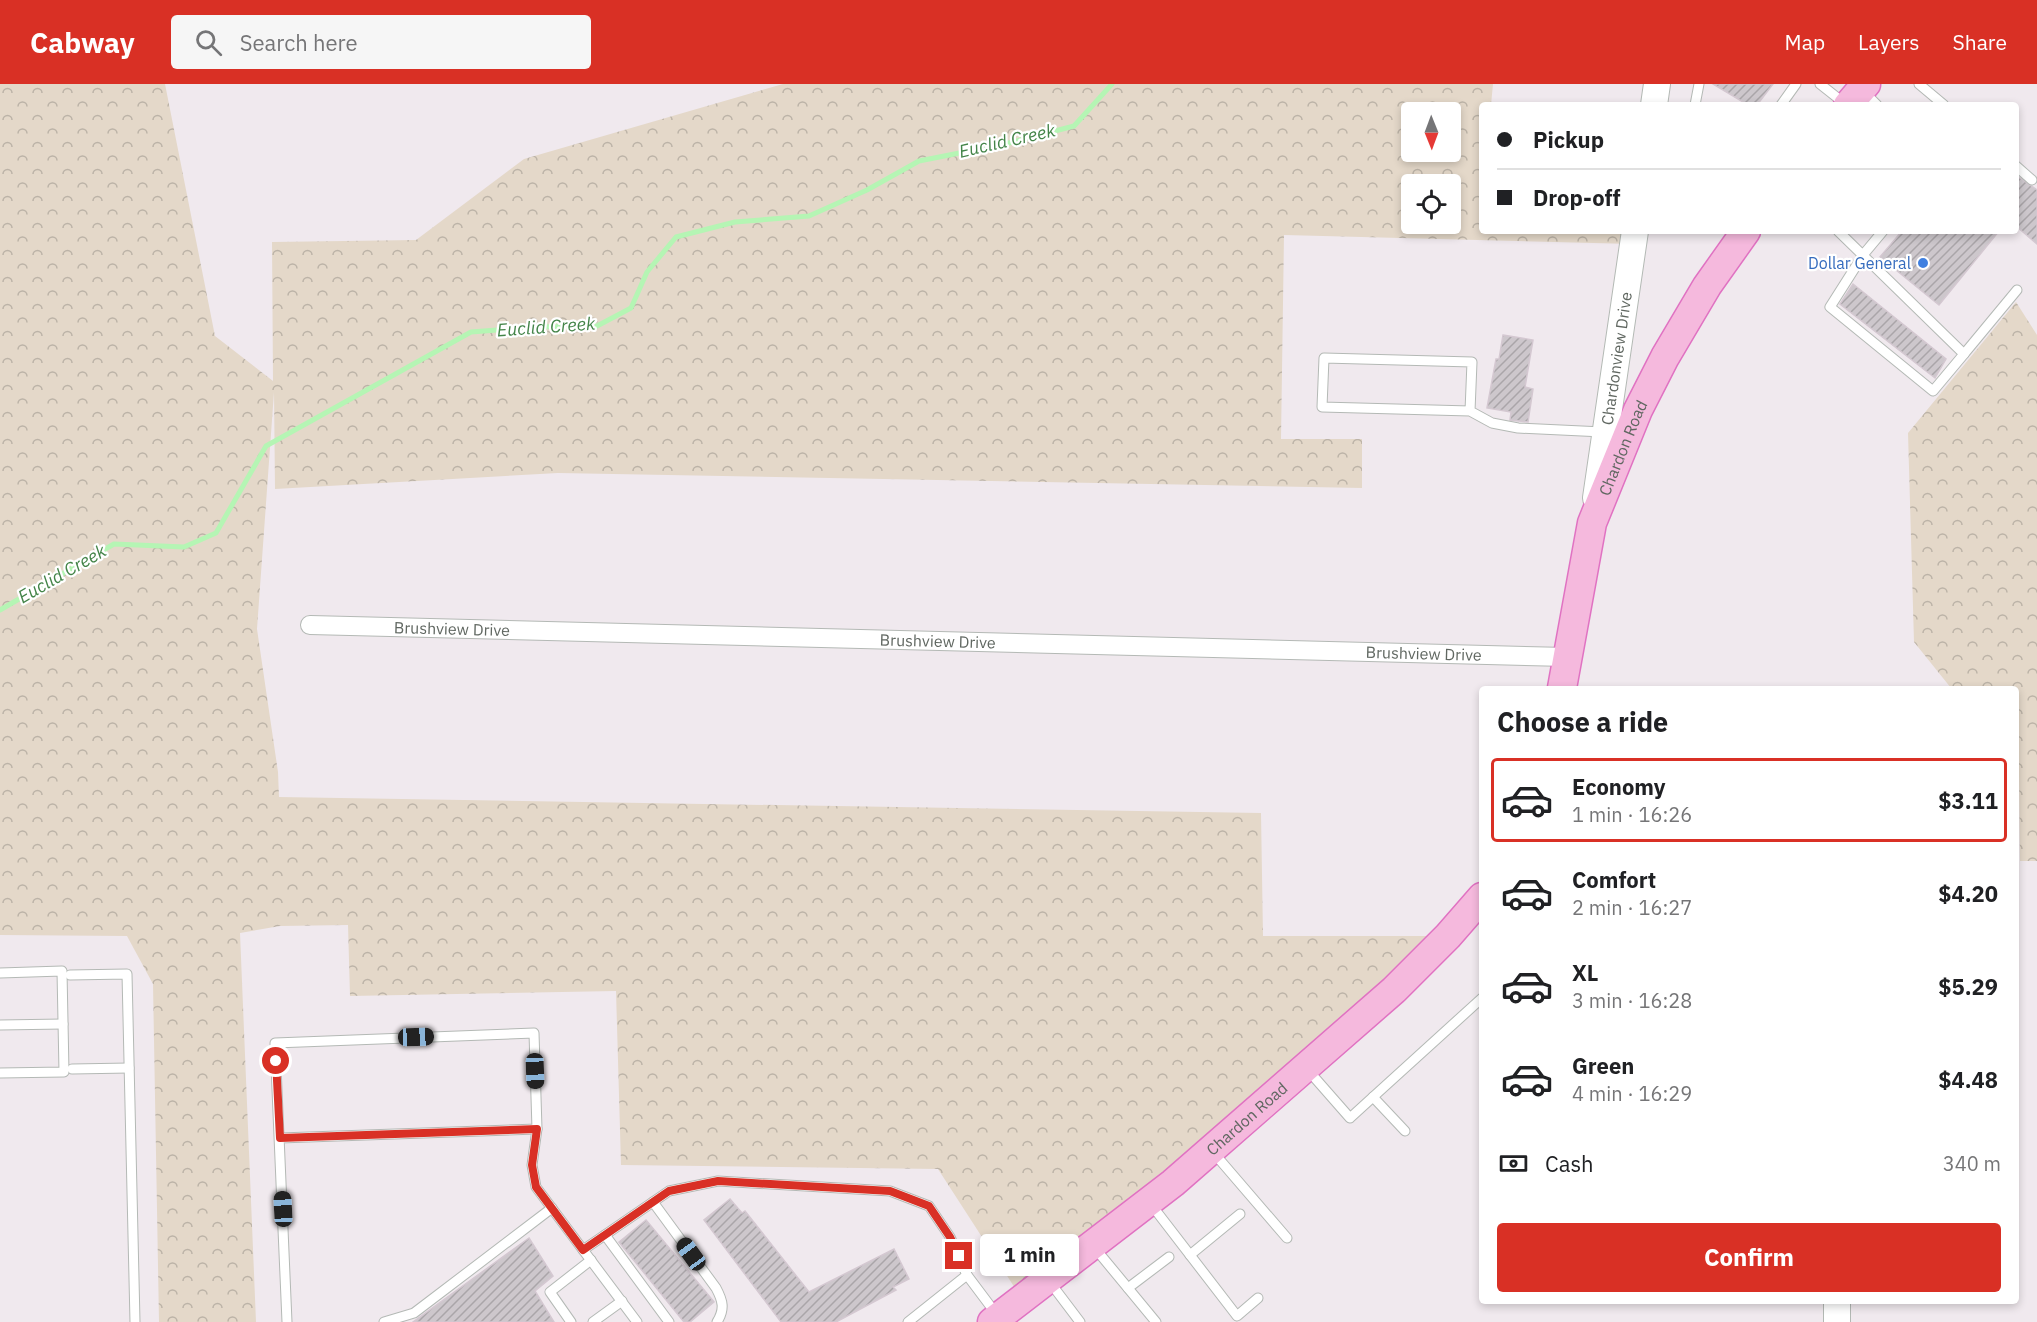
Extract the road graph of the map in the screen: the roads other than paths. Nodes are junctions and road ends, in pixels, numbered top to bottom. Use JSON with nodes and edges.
{"nodes":[{"id":1,"x":1657,"y":84,"type":"edge"},
{"id":2,"x":1699,"y":84,"type":"edge"},
{"id":3,"x":1796,"y":84,"type":"edge"},
{"id":4,"x":1820,"y":84,"type":"edge"},
{"id":5,"x":1919,"y":84,"type":"edge"},
{"id":6,"x":1859,"y":98,"type":"edge"},
{"id":7,"x":1654,"y":102,"type":"edge"},
{"id":8,"x":1696,"y":102,"type":"edge"},
{"id":9,"x":1783,"y":102,"type":"edge"},
{"id":10,"x":1940,"y":102,"type":"edge"},
{"id":11,"x":2019,"y":169,"type":"edge"},
{"id":12,"x":2032,"y":180,"type":"dead end"},
{"id":13,"x":1635,"y":234,"type":"edge"},
{"id":14,"x":1744,"y":234,"type":"edge"},
{"id":15,"x":1841,"y":234,"type":"edge"},
{"id":16,"x":1880,"y":234,"type":"edge"},
{"id":17,"x":1863,"y":255,"type":"junction"},
{"id":18,"x":2017,"y":290,"type":"dead end"},
{"id":19,"x":1964,"y":354,"type":"junction"},
{"id":20,"x":1470,"y":411,"type":"junction"},
{"id":21,"x":1606,"y":432,"type":"junction"},
{"id":22,"x":1592,"y":523,"type":"junction"},
{"id":23,"x":310,"y":625,"type":"dead end"},
{"id":24,"x":1567,"y":657,"type":"junction"},
{"id":25,"x":1562,"y":686,"type":"edge"},
{"id":26,"x":1479,"y":900,"type":"edge"},
{"id":27,"x":0,"y":973,"type":"edge"},
{"id":28,"x":70,"y":975,"type":"dead end"},
{"id":29,"x":1479,"y":1001,"type":"edge"},
{"id":30,"x":63,"y":1024,"type":"junction"},
{"id":31,"x":0,"y":1025,"type":"edge"},
{"id":32,"x":1305,"y":1067,"type":"junction"},
{"id":33,"x":129,"y":1068,"type":"junction"},
{"id":34,"x":72,"y":1069,"type":"dead end"},
{"id":35,"x":0,"y":1073,"type":"edge"},
{"id":36,"x":1373,"y":1097,"type":"junction"},
{"id":37,"x":537,"y":1129,"type":"junction"},
{"id":38,"x":1405,"y":1131,"type":"dead end"},
{"id":39,"x":280,"y":1138,"type":"junction"},
{"id":40,"x":1211,"y":1150,"type":"junction"},
{"id":41,"x":653,"y":1202,"type":"junction"},
{"id":42,"x":1149,"y":1202,"type":"junction"},
{"id":43,"x":552,"y":1208,"type":"junction"},
{"id":44,"x":1240,"y":1214,"type":"dead end"},
{"id":45,"x":605,"y":1235,"type":"junction"},
{"id":46,"x":1287,"y":1238,"type":"dead end"},
{"id":47,"x":1092,"y":1245,"type":"junction"},
{"id":48,"x":583,"y":1250,"type":"junction"},
{"id":49,"x":1190,"y":1255,"type":"junction"},
{"id":50,"x":1169,"y":1257,"type":"dead end"},
{"id":51,"x":591,"y":1260,"type":"junction"},
{"id":52,"x":967,"y":1275,"type":"junction"},
{"id":53,"x":1048,"y":1279,"type":"junction"},
{"id":54,"x":1128,"y":1288,"type":"junction"},
{"id":55,"x":1258,"y":1298,"type":"dead end"},
{"id":56,"x":622,"y":1301,"type":"junction"},
{"id":57,"x":1837,"y":1304,"type":"edge"},
{"id":58,"x":995,"y":1320,"type":"edge"},
{"id":59,"x":135,"y":1322,"type":"edge"},
{"id":60,"x":287,"y":1322,"type":"edge"},
{"id":61,"x":384,"y":1322,"type":"edge"},
{"id":62,"x":571,"y":1322,"type":"edge"},
{"id":63,"x":592,"y":1322,"type":"edge"},
{"id":64,"x":637,"y":1322,"type":"edge"},
{"id":65,"x":669,"y":1322,"type":"edge"},
{"id":66,"x":717,"y":1322,"type":"edge"},
{"id":67,"x":908,"y":1322,"type":"edge"},
{"id":68,"x":1080,"y":1322,"type":"edge"},
{"id":69,"x":1156,"y":1322,"type":"edge"},
{"id":70,"x":1838,"y":1322,"type":"edge"}],
"edges":[{"from":1,"to":7,"type":"street"},
{"from":2,"to":8,"type":"lane"},
{"from":3,"to":9,"type":"lane"},
{"from":4,"to":6,"type":"lane"},
{"from":5,"to":10,"type":"lane"},
{"from":11,"to":12,"type":"lane"},
{"from":13,"to":21,"type":"street","name":"Chardonview Drive"},
{"from":14,"to":22,"type":"main road","name":"Chardon Road"},
{"from":15,"to":17,"type":"lane"},
{"from":16,"to":17,"type":"lane"},
{"from":17,"to":19,"type":"lane"},
{"from":17,"to":19,"type":"lane"},
{"from":18,"to":19,"type":"lane"},
{"from":20,"to":20,"type":"lane"},
{"from":20,"to":21,"type":"lane"},
{"from":21,"to":22,"type":"street","name":"Chardonview Drive"},
{"from":22,"to":24,"type":"main road","name":"Chardon Road"},
{"from":23,"to":24,"type":"street","name":"Brushview Drive"},
{"from":24,"to":25,"type":"main road","name":"Chardon Road"},
{"from":26,"to":32,"type":"main road","name":"Chardon Road"},
{"from":27,"to":30,"type":"lane"},
{"from":28,"to":33,"type":"lane"},
{"from":29,"to":36,"type":"lane"},
{"from":30,"to":31,"type":"lane"},
{"from":30,"to":35,"type":"lane"},
{"from":32,"to":36,"type":"lane"},
{"from":32,"to":40,"type":"main road","name":"Chardon Road"},
{"from":33,"to":34,"type":"lane"},
{"from":33,"to":59,"type":"lane"},
{"from":36,"to":38,"type":"lane"},
{"from":37,"to":39,"type":"lane"},
{"from":37,"to":39,"type":"lane"},
{"from":37,"to":43,"type":"lane"},
{"from":39,"to":60,"type":"lane"},
{"from":40,"to":42,"type":"main road","name":"Chardon Road"},
{"from":40,"to":46,"type":"lane"},
{"from":41,"to":45,"type":"lane"},
{"from":41,"to":52,"type":"lane"},
{"from":41,"to":66,"type":"lane"},
{"from":42,"to":47,"type":"main road","name":"Chardon Road"},
{"from":42,"to":49,"type":"lane"},
{"from":43,"to":48,"type":"lane"},
{"from":43,"to":61,"type":"lane"},
{"from":44,"to":49,"type":"lane"},
{"from":45,"to":48,"type":"lane"},
{"from":45,"to":65,"type":"lane"},
{"from":47,"to":53,"type":"main road","name":"Chardon Road"},
{"from":47,"to":54,"type":"lane"},
{"from":48,"to":51,"type":"lane"},
{"from":49,"to":55,"type":"lane"},
{"from":50,"to":54,"type":"lane"},
{"from":51,"to":56,"type":"lane"},
{"from":51,"to":62,"type":"lane"},
{"from":52,"to":58,"type":"lane"},
{"from":52,"to":67,"type":"lane"},
{"from":53,"to":58,"type":"main road","name":"Chardon Road"},
{"from":53,"to":68,"type":"lane"},
{"from":54,"to":69,"type":"lane"},
{"from":56,"to":63,"type":"lane"},
{"from":56,"to":64,"type":"lane"},
{"from":57,"to":70,"type":"street"}]}
